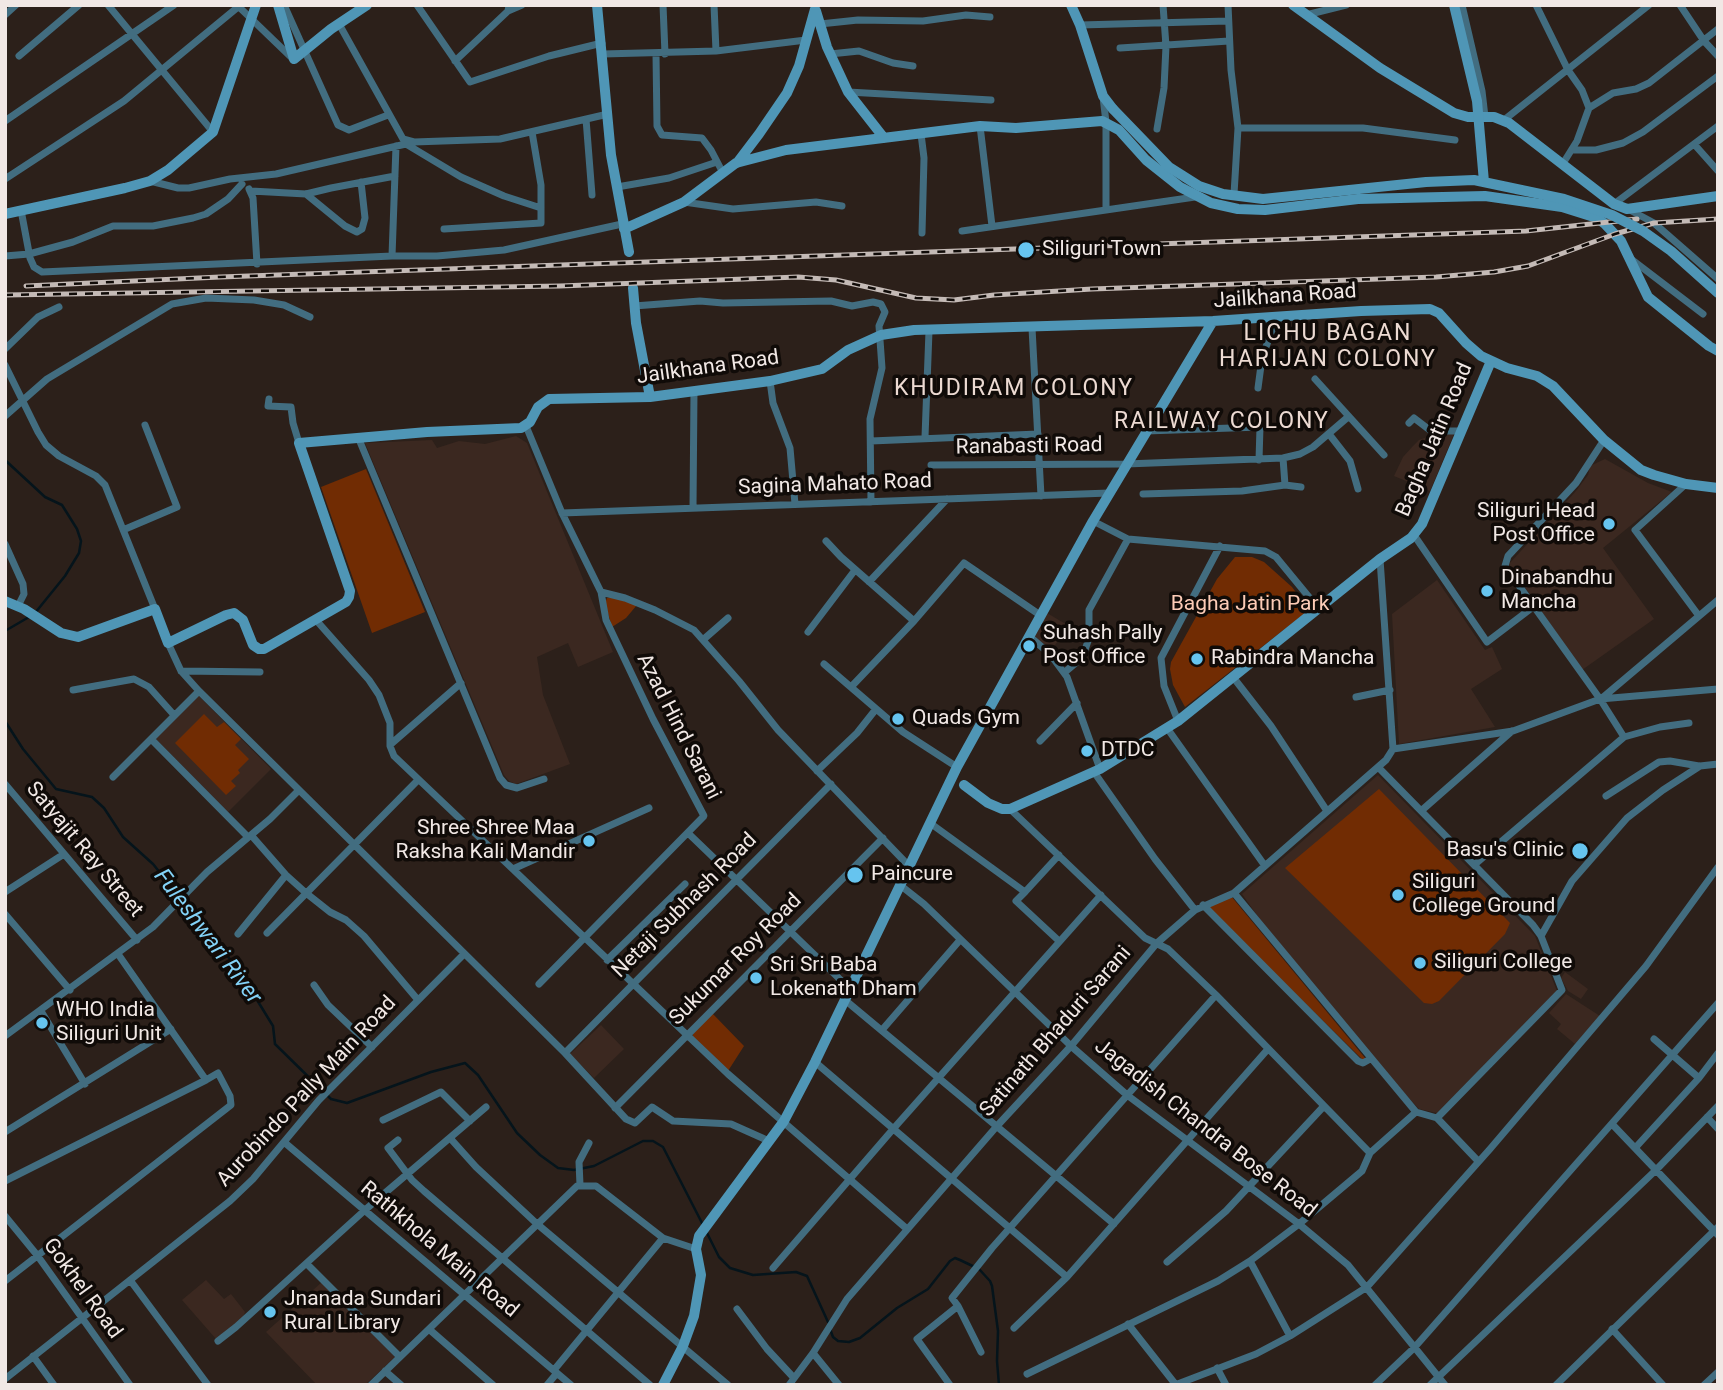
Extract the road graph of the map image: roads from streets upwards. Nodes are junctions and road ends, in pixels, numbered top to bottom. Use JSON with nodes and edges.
{"nodes":[{"id":1,"x":16,"y":5,"type":"edge"},
{"id":2,"x":79,"y":5,"type":"edge"},
{"id":3,"x":108,"y":5,"type":"edge"},
{"id":4,"x":174,"y":5,"type":"edge"},
{"id":5,"x":256,"y":5,"type":"edge"},
{"id":6,"x":278,"y":5,"type":"edge"},
{"id":7,"x":284,"y":5,"type":"edge"},
{"id":8,"x":367,"y":5,"type":"edge"},
{"id":9,"x":418,"y":5,"type":"edge"},
{"id":10,"x":522,"y":5,"type":"edge"},
{"id":11,"x":597,"y":5,"type":"edge"},
{"id":12,"x":663,"y":5,"type":"edge"},
{"id":13,"x":714,"y":5,"type":"edge"},
{"id":14,"x":1071,"y":5,"type":"edge"},
{"id":15,"x":1163,"y":5,"type":"edge"},
{"id":16,"x":1228,"y":5,"type":"edge"},
{"id":17,"x":1293,"y":5,"type":"edge"},
{"id":18,"x":1346,"y":5,"type":"edge"},
{"id":19,"x":1452,"y":5,"type":"edge"},
{"id":20,"x":1462,"y":5,"type":"edge"},
{"id":21,"x":1536,"y":5,"type":"edge"},
{"id":22,"x":1649,"y":5,"type":"edge"},
{"id":23,"x":1680,"y":5,"type":"edge"},
{"id":24,"x":238,"y":6,"type":"edge"},
{"id":25,"x":815,"y":7,"type":"edge"},
{"id":26,"x":508,"y":8,"type":"edge"},
{"id":27,"x":5,"y":15,"type":"edge"},
{"id":28,"x":1306,"y":15,"type":"junction"},
{"id":29,"x":990,"y":17,"type":"dead end"},
{"id":30,"x":1163,"y":21,"type":"junction"},
{"id":31,"x":1228,"y":21,"type":"junction"},
{"id":32,"x":339,"y":24,"type":"junction"},
{"id":33,"x":820,"y":24,"type":"junction"},
{"id":34,"x":1080,"y":25,"type":"junction"},
{"id":35,"x":1718,"y":29,"type":"edge"},
{"id":36,"x":131,"y":36,"type":"junction"},
{"id":37,"x":806,"y":40,"type":"junction"},
{"id":38,"x":1230,"y":41,"type":"junction"},
{"id":39,"x":1704,"y":41,"type":"junction"},
{"id":40,"x":1166,"y":46,"type":"junction"},
{"id":41,"x":1120,"y":48,"type":"dead end"},
{"id":42,"x":602,"y":49,"type":"junction"},
{"id":43,"x":716,"y":51,"type":"junction"},
{"id":44,"x":656,"y":54,"type":"junction"},
{"id":45,"x":665,"y":54,"type":"junction"},
{"id":46,"x":830,"y":54,"type":"junction"},
{"id":47,"x":19,"y":56,"type":"dead end"},
{"id":48,"x":1718,"y":56,"type":"edge"},
{"id":49,"x":294,"y":59,"type":"junction"},
{"id":50,"x":455,"y":61,"type":"junction"},
{"id":51,"x":913,"y":66,"type":"dead end"},
{"id":52,"x":1567,"y":70,"type":"junction"},
{"id":53,"x":162,"y":72,"type":"junction"},
{"id":54,"x":1716,"y":81,"type":"edge"},
{"id":55,"x":848,"y":92,"type":"junction"},
{"id":56,"x":1103,"y":96,"type":"junction"},
{"id":57,"x":990,"y":100,"type":"dead end"},
{"id":58,"x":1589,"y":108,"type":"junction"},
{"id":59,"x":608,"y":114,"type":"junction"},
{"id":60,"x":388,"y":115,"type":"junction"},
{"id":61,"x":1480,"y":117,"type":"junction"},
{"id":62,"x":586,"y":119,"type":"junction"},
{"id":63,"x":1504,"y":120,"type":"junction"},
{"id":64,"x":5,"y":121,"type":"edge"},
{"id":65,"x":1106,"y":122,"type":"junction"},
{"id":66,"x":980,"y":126,"type":"junction"},
{"id":67,"x":1718,"y":126,"type":"edge"},
{"id":68,"x":1238,"y":128,"type":"junction"},
{"id":69,"x":1157,"y":129,"type":"dead end"},
{"id":70,"x":213,"y":132,"type":"junction"},
{"id":71,"x":532,"y":132,"type":"junction"},
{"id":72,"x":921,"y":134,"type":"junction"},
{"id":73,"x":884,"y":138,"type":"junction"},
{"id":74,"x":1455,"y":140,"type":"dead end"},
{"id":75,"x":410,"y":143,"type":"junction"},
{"id":76,"x":1694,"y":144,"type":"junction"},
{"id":77,"x":396,"y":146,"type":"junction"},
{"id":78,"x":1573,"y":150,"type":"junction"},
{"id":79,"x":718,"y":162,"type":"junction"},
{"id":80,"x":736,"y":163,"type":"junction"},
{"id":81,"x":1562,"y":165,"type":"junction"},
{"id":82,"x":1718,"y":171,"type":"edge"},
{"id":83,"x":723,"y":173,"type":"junction"},
{"id":84,"x":395,"y":176,"type":"junction"},
{"id":85,"x":5,"y":179,"type":"edge"},
{"id":86,"x":230,"y":179,"type":"junction"},
{"id":87,"x":150,"y":181,"type":"junction"},
{"id":88,"x":361,"y":182,"type":"junction"},
{"id":89,"x":1484,"y":183,"type":"junction"},
{"id":90,"x":242,"y":184,"type":"junction"},
{"id":91,"x":617,"y":187,"type":"junction"},
{"id":92,"x":251,"y":191,"type":"junction"},
{"id":93,"x":306,"y":194,"type":"junction"},
{"id":94,"x":1234,"y":194,"type":"dead end"},
{"id":95,"x":592,"y":195,"type":"dead end"},
{"id":96,"x":1195,"y":197,"type":"junction"},
{"id":97,"x":1717,"y":197,"type":"edge"},
{"id":98,"x":684,"y":202,"type":"junction"},
{"id":99,"x":1611,"y":202,"type":"junction"},
{"id":100,"x":842,"y":206,"type":"dead end"},
{"id":101,"x":541,"y":208,"type":"junction"},
{"id":102,"x":1106,"y":209,"type":"junction"},
{"id":103,"x":1628,"y":209,"type":"junction"},
{"id":104,"x":21,"y":211,"type":"junction"},
{"id":105,"x":5,"y":214,"type":"edge"},
{"id":106,"x":1603,"y":222,"type":"junction"},
{"id":107,"x":992,"y":226,"type":"junction"},
{"id":108,"x":623,"y":227,"type":"junction"},
{"id":109,"x":444,"y":229,"type":"dead end"},
{"id":110,"x":962,"y":231,"type":"dead end"},
{"id":111,"x":922,"y":233,"type":"dead end"},
{"id":112,"x":629,"y":252,"type":"dead end"},
{"id":113,"x":30,"y":254,"type":"junction"},
{"id":114,"x":5,"y":256,"type":"edge"},
{"id":115,"x":392,"y":256,"type":"junction"},
{"id":116,"x":1630,"y":258,"type":"junction"},
{"id":117,"x":257,"y":264,"type":"junction"},
{"id":118,"x":1718,"y":279,"type":"edge"},
{"id":119,"x":634,"y":288,"type":"dead end"},
{"id":120,"x":1718,"y":293,"type":"edge"},
{"id":121,"x":634,"y":306,"type":"junction"},
{"id":122,"x":60,"y":307,"type":"dead end"},
{"id":123,"x":1703,"y":314,"type":"dead end"},
{"id":124,"x":1277,"y":316,"type":"junction"},
{"id":125,"x":310,"y":317,"type":"dead end"},
{"id":126,"x":1213,"y":321,"type":"junction"},
{"id":127,"x":1032,"y":328,"type":"junction"},
{"id":128,"x":929,"y":331,"type":"junction"},
{"id":129,"x":881,"y":335,"type":"junction"},
{"id":130,"x":5,"y":349,"type":"edge"},
{"id":131,"x":1718,"y":351,"type":"edge"},
{"id":132,"x":1491,"y":360,"type":"junction"},
{"id":133,"x":5,"y":365,"type":"edge"},
{"id":134,"x":1315,"y":379,"type":"dead end"},
{"id":135,"x":770,"y":381,"type":"junction"},
{"id":136,"x":9,"y":382,"type":"edge"},
{"id":137,"x":1258,"y":388,"type":"dead end"},
{"id":138,"x":694,"y":391,"type":"junction"},
{"id":139,"x":650,"y":397,"type":"junction"},
{"id":140,"x":268,"y":399,"type":"dead end"},
{"id":141,"x":22,"y":400,"type":"junction"},
{"id":142,"x":5,"y":416,"type":"edge"},
{"id":143,"x":1348,"y":417,"type":"junction"},
{"id":144,"x":1409,"y":423,"type":"dead end"},
{"id":145,"x":145,"y":425,"type":"dead end"},
{"id":146,"x":526,"y":426,"type":"junction"},
{"id":147,"x":1461,"y":430,"type":"junction"},
{"id":148,"x":1146,"y":431,"type":"junction"},
{"id":149,"x":1038,"y":434,"type":"junction"},
{"id":150,"x":1329,"y":434,"type":"junction"},
{"id":151,"x":358,"y":437,"type":"junction"},
{"id":152,"x":925,"y":437,"type":"junction"},
{"id":153,"x":1604,"y":440,"type":"junction"},
{"id":154,"x":871,"y":441,"type":"junction"},
{"id":155,"x":299,"y":443,"type":"junction"},
{"id":156,"x":1384,"y":455,"type":"dead end"},
{"id":157,"x":1283,"y":458,"type":"junction"},
{"id":158,"x":1259,"y":460,"type":"junction"},
{"id":159,"x":1126,"y":464,"type":"junction"},
{"id":160,"x":931,"y":465,"type":"dead end"},
{"id":161,"x":1039,"y":465,"type":"junction"},
{"id":162,"x":1686,"y":484,"type":"junction"},
{"id":163,"x":1285,"y":485,"type":"junction"},
{"id":164,"x":1301,"y":487,"type":"dead end"},
{"id":165,"x":1718,"y":488,"type":"edge"},
{"id":166,"x":1358,"y":489,"type":"dead end"},
{"id":167,"x":1109,"y":493,"type":"junction"},
{"id":168,"x":1143,"y":494,"type":"dead end"},
{"id":169,"x":1041,"y":496,"type":"junction"},
{"id":170,"x":947,"y":499,"type":"junction"},
{"id":171,"x":871,"y":502,"type":"junction"},
{"id":172,"x":795,"y":504,"type":"junction"},
{"id":173,"x":693,"y":508,"type":"junction"},
{"id":174,"x":562,"y":513,"type":"junction"},
{"id":175,"x":1093,"y":520,"type":"junction"},
{"id":176,"x":123,"y":530,"type":"junction"},
{"id":177,"x":1414,"y":535,"type":"junction"},
{"id":178,"x":1128,"y":538,"type":"junction"},
{"id":179,"x":826,"y":541,"type":"dead end"},
{"id":180,"x":5,"y":544,"type":"edge"},
{"id":181,"x":1220,"y":546,"type":"junction"},
{"id":182,"x":1380,"y":559,"type":"junction"},
{"id":183,"x":855,"y":570,"type":"junction"},
{"id":184,"x":869,"y":582,"type":"junction"},
{"id":185,"x":601,"y":592,"type":"junction"},
{"id":186,"x":5,"y":600,"type":"edge"},
{"id":187,"x":1718,"y":600,"type":"edge"},
{"id":188,"x":21,"y":607,"type":"junction"},
{"id":189,"x":1533,"y":607,"type":"junction"},
{"id":190,"x":1318,"y":608,"type":"junction"},
{"id":191,"x":155,"y":609,"type":"junction"},
{"id":192,"x":1040,"y":615,"type":"junction"},
{"id":193,"x":1699,"y":616,"type":"junction"},
{"id":194,"x":728,"y":618,"type":"dead end"},
{"id":195,"x":316,"y":620,"type":"junction"},
{"id":196,"x":914,"y":621,"type":"junction"},
{"id":197,"x":808,"y":632,"type":"dead end"},
{"id":198,"x":1029,"y":636,"type":"junction"},
{"id":199,"x":704,"y":639,"type":"junction"},
{"id":200,"x":168,"y":643,"type":"junction"},
{"id":201,"x":824,"y":664,"type":"dead end"},
{"id":202,"x":181,"y":671,"type":"junction"},
{"id":203,"x":260,"y":672,"type":"dead end"},
{"id":204,"x":1065,"y":672,"type":"junction"},
{"id":205,"x":1233,"y":677,"type":"junction"},
{"id":206,"x":461,"y":683,"type":"junction"},
{"id":207,"x":850,"y":687,"type":"junction"},
{"id":208,"x":1718,"y":689,"type":"edge"},
{"id":209,"x":73,"y":690,"type":"dead end"},
{"id":210,"x":1391,"y":690,"type":"junction"},
{"id":211,"x":199,"y":691,"type":"junction"},
{"id":212,"x":1356,"y":697,"type":"dead end"},
{"id":213,"x":1600,"y":699,"type":"junction"},
{"id":214,"x":1077,"y":704,"type":"junction"},
{"id":215,"x":876,"y":709,"type":"junction"},
{"id":216,"x":174,"y":715,"type":"junction"},
{"id":217,"x":1178,"y":720,"type":"junction"},
{"id":218,"x":1689,"y":723,"type":"dead end"},
{"id":219,"x":1167,"y":728,"type":"junction"},
{"id":220,"x":1513,"y":731,"type":"junction"},
{"id":221,"x":1624,"y":737,"type":"junction"},
{"id":222,"x":151,"y":739,"type":"junction"},
{"id":223,"x":1040,"y":741,"type":"dead end"},
{"id":224,"x":391,"y":744,"type":"junction"},
{"id":225,"x":1393,"y":749,"type":"junction"},
{"id":226,"x":1718,"y":764,"type":"edge"},
{"id":227,"x":1700,"y":766,"type":"junction"},
{"id":228,"x":957,"y":767,"type":"junction"},
{"id":229,"x":1378,"y":767,"type":"junction"},
{"id":230,"x":1097,"y":770,"type":"junction"},
{"id":231,"x":817,"y":771,"type":"junction"},
{"id":232,"x":113,"y":776,"type":"dead end"},
{"id":233,"x":544,"y":779,"type":"dead end"},
{"id":234,"x":418,"y":780,"type":"junction"},
{"id":235,"x":5,"y":784,"type":"edge"},
{"id":236,"x":831,"y":784,"type":"junction"},
{"id":237,"x":964,"y":785,"type":"junction"},
{"id":238,"x":298,"y":791,"type":"junction"},
{"id":239,"x":945,"y":792,"type":"junction"},
{"id":240,"x":1606,"y":796,"type":"dead end"},
{"id":241,"x":649,"y":808,"type":"dead end"},
{"id":242,"x":1010,"y":809,"type":"junction"},
{"id":243,"x":1327,"y":811,"type":"junction"},
{"id":244,"x":1421,"y":811,"type":"junction"},
{"id":245,"x":930,"y":824,"type":"junction"},
{"id":246,"x":688,"y":833,"type":"junction"},
{"id":247,"x":250,"y":836,"type":"junction"},
{"id":248,"x":883,"y":838,"type":"junction"},
{"id":249,"x":354,"y":844,"type":"junction"},
{"id":250,"x":64,"y":854,"type":"junction"},
{"id":251,"x":1059,"y":855,"type":"junction"},
{"id":252,"x":1474,"y":865,"type":"junction"},
{"id":253,"x":909,"y":866,"type":"junction"},
{"id":254,"x":1265,"y":866,"type":"junction"},
{"id":255,"x":1718,"y":867,"type":"edge"},
{"id":256,"x":513,"y":869,"type":"junction"},
{"id":257,"x":286,"y":875,"type":"junction"},
{"id":258,"x":736,"y":880,"type":"junction"},
{"id":259,"x":685,"y":884,"type":"dead end"},
{"id":260,"x":900,"y":885,"type":"junction"},
{"id":261,"x":5,"y":892,"type":"edge"},
{"id":262,"x":1025,"y":892,"type":"junction"},
{"id":263,"x":1234,"y":892,"type":"junction"},
{"id":264,"x":306,"y":893,"type":"junction"},
{"id":265,"x":1101,"y":895,"type":"junction"},
{"id":266,"x":1203,"y":905,"type":"junction"},
{"id":267,"x":1195,"y":910,"type":"junction"},
{"id":268,"x":5,"y":914,"type":"edge"},
{"id":269,"x":790,"y":932,"type":"junction"},
{"id":270,"x":267,"y":933,"type":"dead end"},
{"id":271,"x":237,"y":934,"type":"dead end"},
{"id":272,"x":1541,"y":936,"type":"junction"},
{"id":273,"x":584,"y":939,"type":"junction"},
{"id":274,"x":137,"y":940,"type":"junction"},
{"id":275,"x":960,"y":940,"type":"junction"},
{"id":276,"x":1059,"y":941,"type":"junction"},
{"id":277,"x":1157,"y":943,"type":"junction"},
{"id":278,"x":118,"y":954,"type":"junction"},
{"id":279,"x":464,"y":954,"type":"junction"},
{"id":280,"x":607,"y":960,"type":"junction"},
{"id":281,"x":540,"y":984,"type":"dead end"},
{"id":282,"x":314,"y":985,"type":"dead end"},
{"id":283,"x":633,"y":985,"type":"junction"},
{"id":284,"x":850,"y":989,"type":"junction"},
{"id":285,"x":70,"y":990,"type":"junction"},
{"id":286,"x":1014,"y":992,"type":"junction"},
{"id":287,"x":1216,"y":995,"type":"junction"},
{"id":288,"x":418,"y":1000,"type":"junction"},
{"id":289,"x":845,"y":1000,"type":"junction"},
{"id":290,"x":1718,"y":1003,"type":"edge"},
{"id":291,"x":41,"y":1011,"type":"junction"},
{"id":292,"x":171,"y":1029,"type":"junction"},
{"id":293,"x":881,"y":1030,"type":"junction"},
{"id":294,"x":685,"y":1035,"type":"junction"},
{"id":295,"x":5,"y":1036,"type":"edge"},
{"id":296,"x":1654,"y":1039,"type":"dead end"},
{"id":297,"x":1071,"y":1046,"type":"junction"},
{"id":298,"x":372,"y":1047,"type":"junction"},
{"id":299,"x":1268,"y":1049,"type":"junction"},
{"id":300,"x":1718,"y":1053,"type":"edge"},
{"id":301,"x":565,"y":1054,"type":"junction"},
{"id":302,"x":1672,"y":1055,"type":"junction"},
{"id":303,"x":1370,"y":1059,"type":"junction"},
{"id":304,"x":815,"y":1062,"type":"junction"},
{"id":305,"x":938,"y":1077,"type":"junction"},
{"id":306,"x":1699,"y":1078,"type":"junction"},
{"id":307,"x":206,"y":1080,"type":"junction"},
{"id":308,"x":85,"y":1084,"type":"junction"},
{"id":309,"x":1126,"y":1095,"type":"junction"},
{"id":310,"x":1324,"y":1106,"type":"junction"},
{"id":311,"x":1718,"y":1106,"type":"edge"},
{"id":312,"x":486,"y":1107,"type":"dead end"},
{"id":313,"x":615,"y":1108,"type":"junction"},
{"id":314,"x":1416,"y":1112,"type":"junction"},
{"id":315,"x":1707,"y":1117,"type":"junction"},
{"id":316,"x":1437,"y":1118,"type":"junction"},
{"id":317,"x":383,"y":1120,"type":"dead end"},
{"id":318,"x":470,"y":1121,"type":"junction"},
{"id":319,"x":784,"y":1121,"type":"junction"},
{"id":320,"x":1612,"y":1124,"type":"junction"},
{"id":321,"x":997,"y":1126,"type":"junction"},
{"id":322,"x":894,"y":1128,"type":"junction"},
{"id":323,"x":1718,"y":1129,"type":"edge"},
{"id":324,"x":5,"y":1132,"type":"edge"},
{"id":325,"x":450,"y":1138,"type":"junction"},
{"id":326,"x":398,"y":1140,"type":"dead end"},
{"id":327,"x":1188,"y":1140,"type":"junction"},
{"id":328,"x":769,"y":1141,"type":"junction"},
{"id":329,"x":284,"y":1142,"type":"junction"},
{"id":330,"x":589,"y":1143,"type":"dead end"},
{"id":331,"x":1636,"y":1147,"type":"junction"},
{"id":332,"x":1370,"y":1153,"type":"junction"},
{"id":333,"x":1478,"y":1161,"type":"junction"},
{"id":334,"x":1656,"y":1170,"type":"junction"},
{"id":335,"x":408,"y":1173,"type":"junction"},
{"id":336,"x":1055,"y":1175,"type":"junction"},
{"id":337,"x":951,"y":1178,"type":"junction"},
{"id":338,"x":850,"y":1179,"type":"junction"},
{"id":339,"x":5,"y":1181,"type":"edge"},
{"id":340,"x":580,"y":1182,"type":"junction"},
{"id":341,"x":1249,"y":1186,"type":"junction"},
{"id":342,"x":365,"y":1210,"type":"junction"},
{"id":343,"x":6,"y":1219,"type":"edge"},
{"id":344,"x":537,"y":1223,"type":"junction"},
{"id":345,"x":1114,"y":1224,"type":"junction"},
{"id":346,"x":1299,"y":1224,"type":"junction"},
{"id":347,"x":1010,"y":1227,"type":"junction"},
{"id":348,"x":907,"y":1229,"type":"junction"},
{"id":349,"x":1716,"y":1231,"type":"edge"},
{"id":350,"x":663,"y":1238,"type":"junction"},
{"id":351,"x":696,"y":1249,"type":"junction"},
{"id":352,"x":37,"y":1255,"type":"junction"},
{"id":353,"x":502,"y":1258,"type":"junction"},
{"id":354,"x":1250,"y":1261,"type":"junction"},
{"id":355,"x":1167,"y":1262,"type":"dead end"},
{"id":356,"x":307,"y":1264,"type":"junction"},
{"id":357,"x":774,"y":1268,"type":"dead end"},
{"id":358,"x":1067,"y":1277,"type":"junction"},
{"id":359,"x":130,"y":1280,"type":"junction"},
{"id":360,"x":5,"y":1281,"type":"edge"},
{"id":361,"x":1367,"y":1287,"type":"junction"},
{"id":362,"x":619,"y":1293,"type":"junction"},
{"id":363,"x":466,"y":1295,"type":"junction"},
{"id":364,"x":958,"y":1306,"type":"junction"},
{"id":365,"x":737,"y":1309,"type":"dead end"},
{"id":366,"x":82,"y":1318,"type":"junction"},
{"id":367,"x":1128,"y":1324,"type":"junction"},
{"id":368,"x":1014,"y":1328,"type":"dead end"},
{"id":369,"x":1612,"y":1329,"type":"junction"},
{"id":370,"x":429,"y":1330,"type":"junction"},
{"id":371,"x":587,"y":1331,"type":"junction"},
{"id":372,"x":1290,"y":1336,"type":"junction"},
{"id":373,"x":218,"y":1341,"type":"dead end"},
{"id":374,"x":683,"y":1346,"type":"junction"},
{"id":375,"x":1414,"y":1348,"type":"junction"},
{"id":376,"x":981,"y":1352,"type":"dead end"},
{"id":377,"x":813,"y":1353,"type":"junction"},
{"id":378,"x":33,"y":1356,"type":"junction"},
{"id":379,"x":400,"y":1357,"type":"junction"},
{"id":380,"x":1217,"y":1368,"type":"junction"},
{"id":381,"x":385,"y":1371,"type":"junction"},
{"id":382,"x":555,"y":1371,"type":"junction"},
{"id":383,"x":1718,"y":1371,"type":"edge"},
{"id":384,"x":1027,"y":1374,"type":"dead end"},
{"id":385,"x":1438,"y":1377,"type":"junction"},
{"id":386,"x":5,"y":1379,"type":"edge"},
{"id":387,"x":792,"y":1382,"type":"edge"},
{"id":388,"x":54,"y":1385,"type":"edge"},
{"id":389,"x":130,"y":1385,"type":"edge"},
{"id":390,"x":208,"y":1385,"type":"edge"},
{"id":391,"x":371,"y":1385,"type":"edge"},
{"id":392,"x":401,"y":1385,"type":"edge"},
{"id":393,"x":493,"y":1385,"type":"edge"},
{"id":394,"x":547,"y":1385,"type":"edge"},
{"id":395,"x":571,"y":1385,"type":"edge"},
{"id":396,"x":650,"y":1385,"type":"edge"},
{"id":397,"x":663,"y":1385,"type":"edge"},
{"id":398,"x":728,"y":1385,"type":"edge"},
{"id":399,"x":839,"y":1385,"type":"edge"},
{"id":400,"x":950,"y":1385,"type":"edge"},
{"id":401,"x":1175,"y":1385,"type":"edge"},
{"id":402,"x":1226,"y":1385,"type":"edge"},
{"id":403,"x":1375,"y":1385,"type":"edge"},
{"id":404,"x":1430,"y":1385,"type":"edge"},
{"id":405,"x":1445,"y":1385,"type":"edge"},
{"id":406,"x":1556,"y":1385,"type":"edge"},
{"id":407,"x":1663,"y":1385,"type":"edge"},
{"id":408,"x":1704,"y":1385,"type":"edge"}],
"edges":[{"from":1,"to":27,"type":"street"},
{"from":2,"to":47,"type":"street"},
{"from":3,"to":36,"type":"street"},
{"from":4,"to":36,"type":"street"},
{"from":5,"to":70,"type":"street"},
{"from":6,"to":49,"type":"street"},
{"from":7,"to":60,"type":"street"},
{"from":8,"to":32,"type":"street"},
{"from":9,"to":50,"type":"street"},
{"from":10,"to":26,"type":"street"},
{"from":11,"to":42,"type":"street"},
{"from":12,"to":45,"type":"street"},
{"from":13,"to":43,"type":"street"},
{"from":14,"to":34,"type":"street"},
{"from":15,"to":30,"type":"street"},
{"from":16,"to":31,"type":"street"},
{"from":17,"to":28,"type":"street"},
{"from":18,"to":28,"type":"street"},
{"from":19,"to":61,"type":"street"},
{"from":19,"to":89,"type":"street","bridge":true},
{"from":20,"to":61,"type":"street"},
{"from":21,"to":52,"type":"street"},
{"from":22,"to":52,"type":"street"},
{"from":23,"to":39,"type":"street"},
{"from":24,"to":49,"type":"street"},
{"from":24,"to":53,"type":"street"},
{"from":25,"to":33,"type":"street"},
{"from":25,"to":37,"type":"street"},
{"from":26,"to":50,"type":"street"},
{"from":28,"to":61,"type":"street"},
{"from":29,"to":33,"type":"street"},
{"from":30,"to":31,"type":"street"},
{"from":30,"to":34,"type":"street"},
{"from":30,"to":40,"type":"street"},
{"from":31,"to":38,"type":"street"},
{"from":32,"to":49,"type":"street"},
{"from":32,"to":60,"type":"street"},
{"from":33,"to":46,"type":"street"},
{"from":34,"to":56,"type":"street"},
{"from":35,"to":39,"type":"street"},
{"from":36,"to":53,"type":"street"},
{"from":36,"to":64,"type":"street"},
{"from":37,"to":43,"type":"street"},
{"from":37,"to":80,"type":"street"},
{"from":38,"to":40,"type":"street"},
{"from":38,"to":68,"type":"street"},
{"from":39,"to":48,"type":"street"},
{"from":39,"to":58,"type":"street"},
{"from":40,"to":41,"type":"street"},
{"from":40,"to":69,"type":"street"},
{"from":42,"to":44,"type":"street"},
{"from":42,"to":50,"type":"street"},
{"from":42,"to":59,"type":"street"},
{"from":43,"to":45,"type":"street"},
{"from":44,"to":45,"type":"street"},
{"from":44,"to":79,"type":"street"},
{"from":46,"to":51,"type":"street"},
{"from":46,"to":55,"type":"street"},
{"from":52,"to":58,"type":"street"},
{"from":52,"to":63,"type":"street"},
{"from":53,"to":70,"type":"street"},
{"from":53,"to":85,"type":"street"},
{"from":54,"to":78,"type":"street"},
{"from":55,"to":57,"type":"street"},
{"from":55,"to":73,"type":"street"},
{"from":56,"to":65,"type":"street"},
{"from":56,"to":89,"type":"street","bridge":true},
{"from":58,"to":78,"type":"street"},
{"from":59,"to":62,"type":"street"},
{"from":59,"to":91,"type":"street"},
{"from":60,"to":75,"type":"street"},
{"from":61,"to":63,"type":"street"},
{"from":62,"to":71,"type":"street"},
{"from":62,"to":95,"type":"street"},
{"from":63,"to":81,"type":"street"},
{"from":65,"to":66,"type":"street"},
{"from":65,"to":96,"type":"street"},
{"from":65,"to":102,"type":"street"},
{"from":66,"to":72,"type":"street"},
{"from":66,"to":107,"type":"street"},
{"from":67,"to":76,"type":"street"},
{"from":68,"to":74,"type":"street"},
{"from":68,"to":94,"type":"street"},
{"from":70,"to":87,"type":"street"},
{"from":71,"to":75,"type":"street"},
{"from":71,"to":101,"type":"street"},
{"from":72,"to":73,"type":"street"},
{"from":72,"to":111,"type":"street"},
{"from":73,"to":80,"type":"street"},
{"from":75,"to":77,"type":"street"},
{"from":75,"to":101,"type":"street"},
{"from":76,"to":82,"type":"street"},
{"from":76,"to":99,"type":"street"},
{"from":77,"to":84,"type":"street"},
{"from":77,"to":86,"type":"street"},
{"from":78,"to":81,"type":"street"},
{"from":79,"to":83,"type":"street"},
{"from":79,"to":91,"type":"street"},
{"from":80,"to":83,"type":"street"},
{"from":81,"to":99,"type":"street"},
{"from":83,"to":98,"type":"street"},
{"from":84,"to":88,"type":"street"},
{"from":84,"to":115,"type":"street"},
{"from":86,"to":87,"type":"street"},
{"from":86,"to":90,"type":"street"},
{"from":87,"to":104,"type":"street"},
{"from":88,"to":93,"type":"street"},
{"from":88,"to":93,"type":"street"},
{"from":89,"to":120,"type":"street","bridge":true},
{"from":90,"to":92,"type":"street"},
{"from":90,"to":113,"type":"street"},
{"from":91,"to":108,"type":"street"},
{"from":92,"to":93,"type":"street"},
{"from":92,"to":117,"type":"street"},
{"from":96,"to":102,"type":"street"},
{"from":96,"to":106,"type":"street"},
{"from":97,"to":103,"type":"street"},
{"from":98,"to":100,"type":"street"},
{"from":98,"to":108,"type":"street"},
{"from":99,"to":103,"type":"street"},
{"from":99,"to":106,"type":"street"},
{"from":101,"to":109,"type":"street"},
{"from":102,"to":107,"type":"street"},
{"from":103,"to":118,"type":"street"},
{"from":104,"to":105,"type":"street"},
{"from":104,"to":113,"type":"street"},
{"from":106,"to":116,"type":"street"},
{"from":107,"to":110,"type":"street"},
{"from":108,"to":112,"type":"street"},
{"from":108,"to":115,"type":"street"},
{"from":113,"to":114,"type":"street"},
{"from":113,"to":117,"type":"street"},
{"from":115,"to":117,"type":"street"},
{"from":116,"to":123,"type":"street"},
{"from":116,"to":131,"type":"street"},
{"from":119,"to":121,"type":"street"},
{"from":121,"to":129,"type":"street"},
{"from":121,"to":139,"type":"street"},
{"from":122,"to":130,"type":"street"},
{"from":124,"to":126,"type":"street","name":"Jailkhana Road"},
{"from":124,"to":132,"type":"street","name":"Jailkhana Road"},
{"from":124,"to":137,"type":"street"},
{"from":125,"to":141,"type":"street"},
{"from":126,"to":127,"type":"street","name":"Jailkhana Road"},
{"from":126,"to":148,"type":"street"},
{"from":127,"to":128,"type":"street","name":"Jailkhana Road"},
{"from":127,"to":149,"type":"street"},
{"from":128,"to":129,"type":"street","name":"Jailkhana Road"},
{"from":128,"to":152,"type":"street"},
{"from":129,"to":135,"type":"street","name":"Jailkhana Road"},
{"from":129,"to":154,"type":"street"},
{"from":132,"to":147,"type":"street","name":"Bagha Jatin Road"},
{"from":132,"to":153,"type":"street","name":"Jailkhana Road"},
{"from":133,"to":136,"type":"street"},
{"from":134,"to":143,"type":"street"},
{"from":135,"to":138,"type":"street","name":"Jailkhana Road"},
{"from":135,"to":172,"type":"street"},
{"from":136,"to":141,"type":"street"},
{"from":138,"to":139,"type":"street","name":"Jailkhana Road"},
{"from":138,"to":173,"type":"street"},
{"from":139,"to":146,"type":"street","name":"Jailkhana Road"},
{"from":140,"to":155,"type":"street"},
{"from":141,"to":142,"type":"street"},
{"from":141,"to":176,"type":"street"},
{"from":143,"to":150,"type":"street","name":"Ranabasti Road"},
{"from":143,"to":156,"type":"street"},
{"from":144,"to":147,"type":"street"},
{"from":145,"to":176,"type":"street"},
{"from":146,"to":151,"type":"street"},
{"from":146,"to":174,"type":"street"},
{"from":147,"to":177,"type":"street","name":"Bagha Jatin Road"},
{"from":148,"to":158,"type":"street"},
{"from":148,"to":159,"type":"street"},
{"from":149,"to":152,"type":"street"},
{"from":149,"to":161,"type":"street"},
{"from":150,"to":157,"type":"street","name":"Ranabasti Road"},
{"from":150,"to":166,"type":"street"},
{"from":151,"to":155,"type":"street"},
{"from":151,"to":206,"type":"street"},
{"from":152,"to":154,"type":"street"},
{"from":153,"to":162,"type":"street","name":"Jailkhana Road"},
{"from":153,"to":189,"type":"street"},
{"from":154,"to":171,"type":"street"},
{"from":155,"to":195,"type":"street"},
{"from":157,"to":158,"type":"street","name":"Ranabasti Road"},
{"from":157,"to":163,"type":"street"},
{"from":158,"to":159,"type":"street","name":"Ranabasti Road"},
{"from":159,"to":161,"type":"street","name":"Ranabasti Road"},
{"from":159,"to":167,"type":"street"},
{"from":160,"to":161,"type":"street","name":"Ranabasti Road"},
{"from":161,"to":169,"type":"street"},
{"from":162,"to":165,"type":"street","name":"Jailkhana Road"},
{"from":162,"to":193,"type":"street"},
{"from":163,"to":164,"type":"street"},
{"from":163,"to":168,"type":"street"},
{"from":167,"to":169,"type":"street","name":"Sagina Mahato Road"},
{"from":167,"to":175,"type":"street"},
{"from":169,"to":170,"type":"street","name":"Sagina Mahato Road"},
{"from":170,"to":171,"type":"street","name":"Sagina Mahato Road"},
{"from":170,"to":184,"type":"street"},
{"from":171,"to":172,"type":"street","name":"Sagina Mahato Road"},
{"from":172,"to":173,"type":"street","name":"Sagina Mahato Road"},
{"from":173,"to":174,"type":"street","name":"Sagina Mahato Road"},
{"from":174,"to":185,"type":"street"},
{"from":175,"to":178,"type":"street"},
{"from":175,"to":192,"type":"street"},
{"from":176,"to":191,"type":"street"},
{"from":177,"to":182,"type":"street","name":"Bagha Jatin Road"},
{"from":177,"to":189,"type":"street"},
{"from":178,"to":181,"type":"street"},
{"from":178,"to":204,"type":"street"},
{"from":179,"to":183,"type":"street"},
{"from":180,"to":188,"type":"street"},
{"from":181,"to":190,"type":"street"},
{"from":181,"to":217,"type":"street"},
{"from":182,"to":190,"type":"street","name":"Bagha Jatin Road"},
{"from":182,"to":210,"type":"street"},
{"from":183,"to":184,"type":"street"},
{"from":183,"to":197,"type":"street"},
{"from":184,"to":196,"type":"street"},
{"from":185,"to":199,"type":"street"},
{"from":185,"to":246,"type":"street","name":"Azad Hind Sarani"},
{"from":186,"to":188,"type":"street"},
{"from":187,"to":193,"type":"street"},
{"from":188,"to":191,"type":"street"},
{"from":189,"to":213,"type":"street"},
{"from":190,"to":205,"type":"street","name":"Bagha Jatin Road"},
{"from":191,"to":200,"type":"street"},
{"from":192,"to":196,"type":"street"},
{"from":192,"to":198,"type":"street"},
{"from":193,"to":213,"type":"street"},
{"from":194,"to":199,"type":"street"},
{"from":195,"to":200,"type":"street"},
{"from":195,"to":224,"type":"street"},
{"from":196,"to":207,"type":"street"},
{"from":198,"to":204,"type":"street"},
{"from":198,"to":228,"type":"street"},
{"from":199,"to":231,"type":"street"},
{"from":200,"to":202,"type":"street"},
{"from":201,"to":207,"type":"street"},
{"from":202,"to":203,"type":"street"},
{"from":202,"to":211,"type":"street"},
{"from":204,"to":214,"type":"street"},
{"from":205,"to":217,"type":"street","name":"Bagha Jatin Road"},
{"from":205,"to":243,"type":"street"},
{"from":206,"to":224,"type":"street"},
{"from":206,"to":233,"type":"street"},
{"from":207,"to":215,"type":"street"},
{"from":208,"to":213,"type":"street"},
{"from":209,"to":216,"type":"street"},
{"from":210,"to":212,"type":"street"},
{"from":210,"to":225,"type":"street"},
{"from":211,"to":216,"type":"street"},
{"from":211,"to":238,"type":"street"},
{"from":213,"to":220,"type":"street"},
{"from":213,"to":221,"type":"street"},
{"from":214,"to":223,"type":"street"},
{"from":214,"to":230,"type":"street"},
{"from":215,"to":228,"type":"street"},
{"from":215,"to":231,"type":"street"},
{"from":216,"to":222,"type":"street"},
{"from":217,"to":219,"type":"street","name":"Bagha Jatin Road"},
{"from":218,"to":221,"type":"street"},
{"from":219,"to":230,"type":"street","name":"Bagha Jatin Road"},
{"from":219,"to":254,"type":"street"},
{"from":220,"to":225,"type":"street"},
{"from":220,"to":244,"type":"street"},
{"from":221,"to":252,"type":"street"},
{"from":222,"to":232,"type":"street"},
{"from":222,"to":247,"type":"street"},
{"from":224,"to":234,"type":"street"},
{"from":225,"to":229,"type":"street","name":"Satinath Bhaduri Sarani"},
{"from":226,"to":227,"type":"street"},
{"from":227,"to":240,"type":"street"},
{"from":227,"to":272,"type":"street"},
{"from":228,"to":237,"type":"street"},
{"from":228,"to":239,"type":"street"},
{"from":229,"to":243,"type":"street","name":"Satinath Bhaduri Sarani"},
{"from":229,"to":244,"type":"street"},
{"from":230,"to":242,"type":"street","name":"Bagha Jatin Road"},
{"from":230,"to":267,"type":"street"},
{"from":231,"to":236,"type":"street"},
{"from":234,"to":249,"type":"street"},
{"from":234,"to":256,"type":"street"},
{"from":235,"to":250,"type":"street","name":"Satyajit Ray Street"},
{"from":236,"to":248,"type":"street"},
{"from":236,"to":258,"type":"street","name":"Netaji Subhash Road"},
{"from":237,"to":239,"type":"street"},
{"from":237,"to":242,"type":"street"},
{"from":238,"to":247,"type":"street"},
{"from":238,"to":249,"type":"street"},
{"from":239,"to":245,"type":"street"},
{"from":241,"to":256,"type":"street"},
{"from":242,"to":251,"type":"street"},
{"from":243,"to":254,"type":"street","name":"Satinath Bhaduri Sarani"},
{"from":244,"to":252,"type":"street"},
{"from":245,"to":253,"type":"street"},
{"from":245,"to":262,"type":"street"},
{"from":246,"to":258,"type":"street"},
{"from":246,"to":273,"type":"street","name":"Azad Hind Sarani"},
{"from":247,"to":257,"type":"street"},
{"from":247,"to":274,"type":"street"},
{"from":248,"to":253,"type":"street"},
{"from":248,"to":269,"type":"street","name":"Sukumar Roy Road"},
{"from":249,"to":264,"type":"street"},
{"from":249,"to":279,"type":"street"},
{"from":250,"to":261,"type":"street"},
{"from":250,"to":274,"type":"street","name":"Satyajit Ray Street"},
{"from":251,"to":262,"type":"street"},
{"from":251,"to":265,"type":"street"},
{"from":252,"to":272,"type":"street"},
{"from":253,"to":260,"type":"street"},
{"from":254,"to":263,"type":"street","name":"Satinath Bhaduri Sarani"},
{"from":255,"to":333,"type":"street"},
{"from":256,"to":273,"type":"street"},
{"from":257,"to":264,"type":"street"},
{"from":257,"to":271,"type":"street"},
{"from":258,"to":269,"type":"street"},
{"from":258,"to":283,"type":"street","name":"Netaji Subhash Road"},
{"from":259,"to":280,"type":"street"},
{"from":260,"to":275,"type":"street","name":"Jagadish Chandra Bose Road"},
{"from":260,"to":284,"type":"street"},
{"from":262,"to":276,"type":"street"},
{"from":263,"to":266,"type":"street","name":"Satinath Bhaduri Sarani"},
{"from":263,"to":303,"type":"street"},
{"from":264,"to":270,"type":"street"},
{"from":264,"to":288,"type":"street"},
{"from":265,"to":276,"type":"street"},
{"from":265,"to":277,"type":"street"},
{"from":266,"to":267,"type":"street","name":"Satinath Bhaduri Sarani"},
{"from":266,"to":303,"type":"street"},
{"from":267,"to":277,"type":"street","name":"Satinath Bhaduri Sarani"},
{"from":268,"to":285,"type":"street"},
{"from":269,"to":284,"type":"street"},
{"from":269,"to":294,"type":"street","name":"Sukumar Roy Road"},
{"from":272,"to":316,"type":"street"},
{"from":273,"to":280,"type":"street"},
{"from":273,"to":281,"type":"street","name":"Azad Hind Sarani"},
{"from":274,"to":278,"type":"street"},
{"from":275,"to":286,"type":"street","name":"Jagadish Chandra Bose Road"},
{"from":275,"to":293,"type":"street"},
{"from":276,"to":286,"type":"street"},
{"from":277,"to":287,"type":"street"},
{"from":277,"to":297,"type":"street","name":"Satinath Bhaduri Sarani"},
{"from":278,"to":285,"type":"street"},
{"from":278,"to":292,"type":"street"},
{"from":279,"to":288,"type":"street","name":"Aurobindo Pally Main Road"},
{"from":279,"to":301,"type":"street"},
{"from":280,"to":283,"type":"street"},
{"from":282,"to":298,"type":"street"},
{"from":283,"to":294,"type":"street"},
{"from":283,"to":301,"type":"street","name":"Netaji Subhash Road"},
{"from":284,"to":289,"type":"street"},
{"from":285,"to":291,"type":"street"},
{"from":286,"to":297,"type":"street","name":"Jagadish Chandra Bose Road"},
{"from":286,"to":305,"type":"street"},
{"from":287,"to":299,"type":"street"},
{"from":287,"to":309,"type":"street"},
{"from":288,"to":298,"type":"street","name":"Aurobindo Pally Main Road"},
{"from":289,"to":293,"type":"street"},
{"from":289,"to":304,"type":"street"},
{"from":290,"to":302,"type":"street"},
{"from":291,"to":295,"type":"street"},
{"from":291,"to":308,"type":"street"},
{"from":292,"to":307,"type":"street"},
{"from":292,"to":308,"type":"street"},
{"from":293,"to":305,"type":"street"},
{"from":294,"to":313,"type":"street","name":"Sukumar Roy Road"},
{"from":294,"to":319,"type":"street"},
{"from":296,"to":302,"type":"street"},
{"from":297,"to":309,"type":"street","name":"Jagadish Chandra Bose Road"},
{"from":297,"to":321,"type":"street","name":"Satinath Bhaduri Sarani"},
{"from":298,"to":329,"type":"street","name":"Aurobindo Pally Main Road"},
{"from":299,"to":310,"type":"street"},
{"from":299,"to":327,"type":"street"},
{"from":300,"to":306,"type":"street"},
{"from":301,"to":313,"type":"street"},
{"from":302,"to":306,"type":"street"},
{"from":302,"to":320,"type":"street"},
{"from":303,"to":314,"type":"street"},
{"from":304,"to":319,"type":"street"},
{"from":304,"to":322,"type":"street"},
{"from":305,"to":321,"type":"street"},
{"from":305,"to":322,"type":"street"},
{"from":306,"to":331,"type":"street"},
{"from":307,"to":339,"type":"street"},
{"from":307,"to":352,"type":"street"},
{"from":308,"to":324,"type":"street"},
{"from":309,"to":327,"type":"street","name":"Jagadish Chandra Bose Road"},
{"from":309,"to":336,"type":"street"},
{"from":310,"to":332,"type":"street"},
{"from":310,"to":341,"type":"street"},
{"from":311,"to":315,"type":"street"},
{"from":312,"to":318,"type":"street"},
{"from":313,"to":328,"type":"street"},
{"from":314,"to":316,"type":"street"},
{"from":314,"to":332,"type":"street"},
{"from":315,"to":323,"type":"street"},
{"from":315,"to":334,"type":"street"},
{"from":316,"to":333,"type":"street"},
{"from":317,"to":318,"type":"street"},
{"from":318,"to":325,"type":"street"},
{"from":319,"to":328,"type":"street"},
{"from":319,"to":338,"type":"street"},
{"from":320,"to":331,"type":"street"},
{"from":320,"to":375,"type":"street"},
{"from":321,"to":336,"type":"street"},
{"from":321,"to":337,"type":"street","name":"Satinath Bhaduri Sarani"},
{"from":322,"to":337,"type":"street"},
{"from":322,"to":338,"type":"street"},
{"from":325,"to":335,"type":"street"},
{"from":325,"to":344,"type":"street"},
{"from":326,"to":335,"type":"street"},
{"from":327,"to":341,"type":"street","name":"Jagadish Chandra Bose Road"},
{"from":327,"to":345,"type":"street"},
{"from":328,"to":351,"type":"street"},
{"from":329,"to":342,"type":"street","name":"Rathkhola Main Road"},
{"from":329,"to":359,"type":"street","name":"Aurobindo Pally Main Road"},
{"from":330,"to":340,"type":"street"},
{"from":331,"to":334,"type":"street"},
{"from":332,"to":346,"type":"street"},
{"from":333,"to":361,"type":"street"},
{"from":334,"to":349,"type":"street"},
{"from":334,"to":385,"type":"street"},
{"from":335,"to":342,"type":"street"},
{"from":335,"to":353,"type":"street"},
{"from":336,"to":345,"type":"street"},
{"from":336,"to":347,"type":"street"},
{"from":337,"to":347,"type":"street"},
{"from":337,"to":348,"type":"street","name":"Satinath Bhaduri Sarani"},
{"from":338,"to":348,"type":"street"},
{"from":338,"to":357,"type":"street"},
{"from":340,"to":344,"type":"street"},
{"from":340,"to":350,"type":"street"},
{"from":341,"to":346,"type":"street","name":"Jagadish Chandra Bose Road"},
{"from":341,"to":355,"type":"street"},
{"from":342,"to":356,"type":"street"},
{"from":342,"to":363,"type":"street","name":"Rathkhola Main Road"},
{"from":343,"to":352,"type":"street","name":"Gokhel Road"},
{"from":344,"to":353,"type":"street"},
{"from":344,"to":362,"type":"street"},
{"from":345,"to":358,"type":"street"},
{"from":346,"to":354,"type":"street"},
{"from":346,"to":361,"type":"street","name":"Jagadish Chandra Bose Road"},
{"from":347,"to":358,"type":"street"},
{"from":347,"to":364,"type":"street"},
{"from":348,"to":377,"type":"street","name":"Satinath Bhaduri Sarani"},
{"from":349,"to":369,"type":"street"},
{"from":350,"to":351,"type":"street"},
{"from":350,"to":362,"type":"street"},
{"from":351,"to":374,"type":"street"},
{"from":352,"to":360,"type":"street"},
{"from":352,"to":366,"type":"street","name":"Gokhel Road"},
{"from":353,"to":363,"type":"street"},
{"from":353,"to":371,"type":"street"},
{"from":354,"to":367,"type":"street"},
{"from":354,"to":372,"type":"street"},
{"from":356,"to":373,"type":"street"},
{"from":356,"to":379,"type":"street"},
{"from":358,"to":368,"type":"street"},
{"from":359,"to":366,"type":"street","name":"Aurobindo Pally Main Road"},
{"from":359,"to":390,"type":"street"},
{"from":361,"to":372,"type":"street"},
{"from":361,"to":375,"type":"street","name":"Jagadish Chandra Bose Road"},
{"from":362,"to":371,"type":"street"},
{"from":362,"to":374,"type":"street"},
{"from":363,"to":370,"type":"street"},
{"from":363,"to":382,"type":"street","name":"Rathkhola Main Road"},
{"from":364,"to":376,"type":"street"},
{"from":364,"to":400,"type":"street"},
{"from":365,"to":387,"type":"street"},
{"from":366,"to":378,"type":"street","name":"Aurobindo Pally Main Road"},
{"from":366,"to":389,"type":"street","name":"Gokhel Road"},
{"from":367,"to":384,"type":"street"},
{"from":367,"to":401,"type":"street"},
{"from":369,"to":406,"type":"street"},
{"from":369,"to":407,"type":"street"},
{"from":370,"to":379,"type":"street"},
{"from":370,"to":393,"type":"street"},
{"from":371,"to":382,"type":"street"},
{"from":371,"to":396,"type":"street"},
{"from":372,"to":380,"type":"street"},
{"from":374,"to":397,"type":"street"},
{"from":374,"to":398,"type":"street"},
{"from":375,"to":385,"type":"street","name":"Jagadish Chandra Bose Road"},
{"from":375,"to":403,"type":"street"},
{"from":377,"to":387,"type":"street","name":"Satinath Bhaduri Sarani"},
{"from":377,"to":399,"type":"street"},
{"from":378,"to":386,"type":"street","name":"Aurobindo Pally Main Road"},
{"from":378,"to":388,"type":"street"},
{"from":379,"to":381,"type":"street"},
{"from":380,"to":401,"type":"street"},
{"from":380,"to":402,"type":"street"},
{"from":381,"to":391,"type":"street"},
{"from":381,"to":392,"type":"street"},
{"from":382,"to":394,"type":"street"},
{"from":382,"to":395,"type":"street","name":"Rathkhola Main Road"},
{"from":383,"to":408,"type":"street"},
{"from":385,"to":404,"type":"street"},
{"from":385,"to":405,"type":"street","name":"Jagadish Chandra Bose Road"}]}
